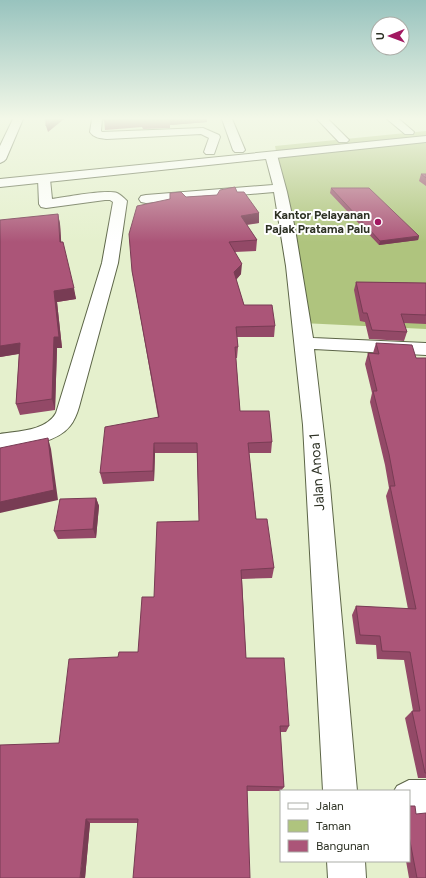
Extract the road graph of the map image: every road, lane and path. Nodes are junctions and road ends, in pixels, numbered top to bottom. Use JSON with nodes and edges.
{"nodes":[{"id":1,"x":130,"y":160,"type":"edge"},
{"id":2,"x":224,"y":160,"type":"edge"},
{"id":3,"x":272,"y":160,"type":"edge"},
{"id":4,"x":0,"y":173,"type":"edge"},
{"id":5,"x":44,"y":179,"type":"junction"},
{"id":6,"x":0,"y":183,"type":"edge"},
{"id":7,"x":279,"y":188,"type":"junction"},
{"id":8,"x":146,"y":199,"type":"dead end"},
{"id":9,"x":305,"y":343,"type":"junction"},
{"id":10,"x":426,"y":349,"type":"edge"},
{"id":11,"x":0,"y":442,"type":"edge"},
{"id":12,"x":340,"y":790,"type":"edge"},
{"id":13,"x":410,"y":798,"type":"edge"},
{"id":14,"x":426,"y":798,"type":"edge"},
{"id":15,"x":346,"y":862,"type":"edge"},
{"id":16,"x":347,"y":878,"type":"edge"}],
"edges":[{"from":1,"to":4,"type":"street"},
{"from":2,"to":5,"type":"street"},
{"from":3,"to":7,"type":"street","name":"Jalan Anoa 1"},
{"from":5,"to":6,"type":"street"},
{"from":5,"to":11,"type":"street"},
{"from":7,"to":8,"type":"street"},
{"from":7,"to":9,"type":"street","name":"Jalan Anoa 1"},
{"from":9,"to":10,"type":"street"},
{"from":9,"to":12,"type":"street","name":"Jalan Anoa 1"},
{"from":13,"to":14,"type":"street"},
{"from":15,"to":16,"type":"street"}]}
